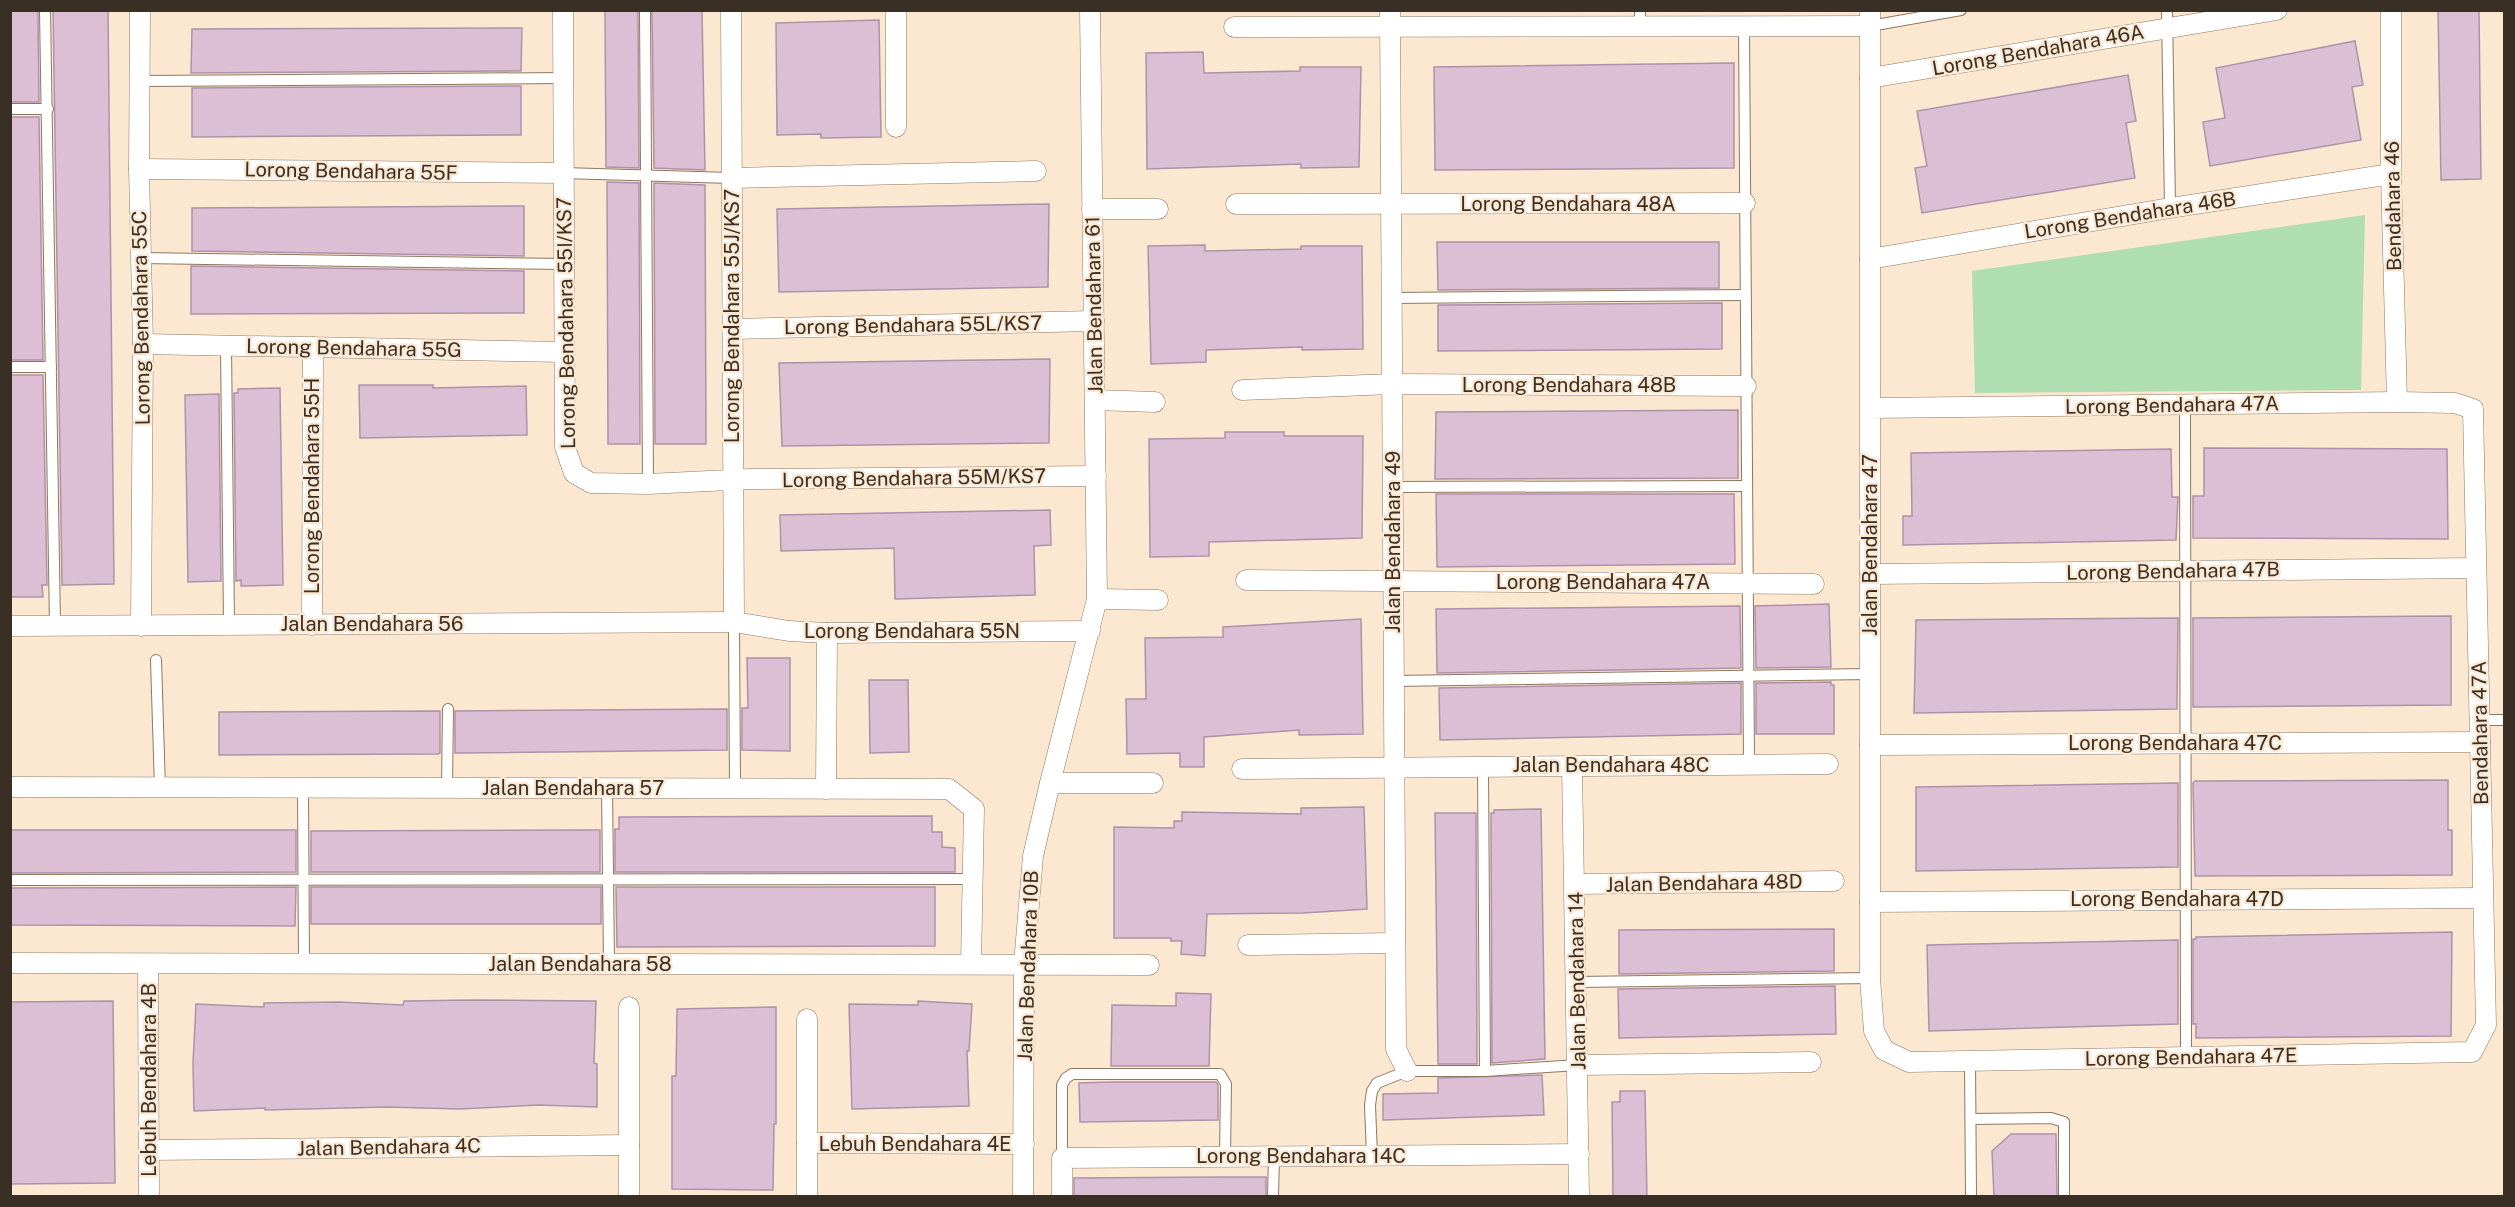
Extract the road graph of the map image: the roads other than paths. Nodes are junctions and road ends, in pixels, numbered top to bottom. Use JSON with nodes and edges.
{"nodes":[{"id":1,"x":45,"y":10,"type":"edge"},
{"id":2,"x":140,"y":10,"type":"edge"},
{"id":3,"x":563,"y":10,"type":"edge"},
{"id":4,"x":645,"y":10,"type":"edge"},
{"id":5,"x":730,"y":10,"type":"edge"},
{"id":6,"x":896,"y":10,"type":"edge"},
{"id":7,"x":1090,"y":10,"type":"edge"},
{"id":8,"x":1961,"y":10,"type":"edge"},
{"id":9,"x":2277,"y":10,"type":"edge"},
{"id":10,"x":2391,"y":10,"type":"edge"},
{"id":11,"x":1390,"y":18,"type":"edge"},
{"id":12,"x":1640,"y":18,"type":"edge"},
{"id":13,"x":1870,"y":18,"type":"edge"},
{"id":14,"x":2168,"y":19,"type":"edge"},
{"id":15,"x":1744,"y":26,"type":"junction"},
{"id":16,"x":1234,"y":27,"type":"dead end"},
{"id":17,"x":563,"y":78,"type":"junction"},
{"id":18,"x":1870,"y":78,"type":"junction"},
{"id":19,"x":139,"y":81,"type":"junction"},
{"id":20,"x":10,"y":109,"type":"edge"},
{"id":21,"x":48,"y":109,"type":"junction"},
{"id":22,"x":896,"y":128,"type":"dead end"},
{"id":23,"x":139,"y":169,"type":"junction"},
{"id":24,"x":1036,"y":171,"type":"dead end"},
{"id":25,"x":563,"y":173,"type":"junction"},
{"id":26,"x":2391,"y":174,"type":"junction"},
{"id":27,"x":646,"y":175,"type":"junction"},
{"id":28,"x":731,"y":178,"type":"junction"},
{"id":29,"x":1745,"y":203,"type":"junction"},
{"id":30,"x":1236,"y":204,"type":"dead end"},
{"id":31,"x":1391,"y":205,"type":"junction"},
{"id":32,"x":2170,"y":208,"type":"junction"},
{"id":33,"x":1092,"y":209,"type":"junction"},
{"id":34,"x":1158,"y":209,"type":"dead end"},
{"id":35,"x":141,"y":258,"type":"junction"},
{"id":36,"x":1870,"y":259,"type":"junction"},
{"id":37,"x":564,"y":264,"type":"junction"},
{"id":38,"x":1746,"y":295,"type":"junction"},
{"id":39,"x":1391,"y":298,"type":"junction"},
{"id":40,"x":1094,"y":321,"type":"junction"},
{"id":41,"x":732,"y":329,"type":"junction"},
{"id":42,"x":143,"y":344,"type":"junction"},
{"id":43,"x":226,"y":345,"type":"junction"},
{"id":44,"x":313,"y":347,"type":"junction"},
{"id":45,"x":564,"y":352,"type":"junction"},
{"id":46,"x":51,"y":367,"type":"junction"},
{"id":47,"x":10,"y":368,"type":"edge"},
{"id":48,"x":1392,"y":384,"type":"junction"},
{"id":49,"x":1746,"y":386,"type":"junction"},
{"id":50,"x":1242,"y":390,"type":"dead end"},
{"id":51,"x":1095,"y":400,"type":"junction"},
{"id":52,"x":1155,"y":402,"type":"dead end"},
{"id":53,"x":2397,"y":402,"type":"junction"},
{"id":54,"x":2185,"y":405,"type":"junction"},
{"id":55,"x":1870,"y":408,"type":"junction"},
{"id":56,"x":2473,"y":409,"type":"joint"},
{"id":57,"x":1096,"y":476,"type":"junction"},
{"id":58,"x":733,"y":480,"type":"junction"},
{"id":59,"x":648,"y":484,"type":"junction"},
{"id":60,"x":1392,"y":486,"type":"junction"},
{"id":61,"x":1747,"y":486,"type":"junction"},
{"id":62,"x":2476,"y":568,"type":"junction"},
{"id":63,"x":2185,"y":571,"type":"junction"},
{"id":64,"x":1870,"y":574,"type":"junction"},
{"id":65,"x":1246,"y":580,"type":"dead end"},
{"id":66,"x":1393,"y":580,"type":"junction"},
{"id":67,"x":1748,"y":583,"type":"junction"},
{"id":68,"x":1814,"y":584,"type":"dead end"},
{"id":69,"x":1097,"y":599,"type":"junction"},
{"id":70,"x":1158,"y":600,"type":"dead end"},
{"id":71,"x":734,"y":622,"type":"junction"},
{"id":72,"x":229,"y":625,"type":"junction"},
{"id":73,"x":312,"y":625,"type":"junction"},
{"id":74,"x":10,"y":626,"type":"edge"},
{"id":75,"x":55,"y":626,"type":"junction"},
{"id":76,"x":141,"y":626,"type":"junction"},
{"id":77,"x":1090,"y":631,"type":"junction"},
{"id":78,"x":827,"y":633,"type":"junction"},
{"id":79,"x":156,"y":660,"type":"dead end"},
{"id":80,"x":1870,"y":674,"type":"junction"},
{"id":81,"x":1748,"y":675,"type":"junction"},
{"id":82,"x":1393,"y":681,"type":"junction"},
{"id":83,"x":448,"y":709,"type":"dead end"},
{"id":84,"x":2479,"y":720,"type":"junction"},
{"id":85,"x":2505,"y":720,"type":"edge"},
{"id":86,"x":2480,"y":742,"type":"junction"},
{"id":87,"x":2186,"y":743,"type":"junction"},
{"id":88,"x":1870,"y":745,"type":"junction"},
{"id":89,"x":1749,"y":765,"type":"junction"},
{"id":90,"x":1828,"y":765,"type":"dead end"},
{"id":91,"x":1394,"y":766,"type":"junction"},
{"id":92,"x":1483,"y":766,"type":"junction"},
{"id":93,"x":1572,"y":766,"type":"junction"},
{"id":94,"x":1242,"y":769,"type":"dead end"},
{"id":95,"x":1050,"y":783,"type":"junction"},
{"id":96,"x":1153,"y":783,"type":"dead end"},
{"id":97,"x":10,"y":787,"type":"edge"},
{"id":98,"x":160,"y":788,"type":"junction"},
{"id":99,"x":303,"y":788,"type":"junction"},
{"id":100,"x":447,"y":788,"type":"junction"},
{"id":101,"x":607,"y":788,"type":"junction"},
{"id":102,"x":735,"y":788,"type":"junction"},
{"id":103,"x":826,"y":789,"type":"junction"},
{"id":104,"x":974,"y":879,"type":"junction"},
{"id":105,"x":10,"y":880,"type":"edge"},
{"id":106,"x":303,"y":880,"type":"junction"},
{"id":107,"x":608,"y":880,"type":"junction"},
{"id":108,"x":1834,"y":881,"type":"dead end"},
{"id":109,"x":1575,"y":884,"type":"junction"},
{"id":110,"x":2483,"y":897,"type":"junction"},
{"id":111,"x":2186,"y":899,"type":"junction"},
{"id":112,"x":1870,"y":902,"type":"junction"},
{"id":113,"x":1395,"y":943,"type":"junction"},
{"id":114,"x":1248,"y":945,"type":"dead end"},
{"id":115,"x":10,"y":963,"type":"edge"},
{"id":116,"x":148,"y":964,"type":"junction"},
{"id":117,"x":304,"y":964,"type":"junction"},
{"id":118,"x":609,"y":964,"type":"junction"},
{"id":119,"x":971,"y":964,"type":"junction"},
{"id":120,"x":1024,"y":964,"type":"junction"},
{"id":121,"x":1149,"y":964,"type":"dead end"},
{"id":122,"x":1870,"y":978,"type":"junction"},
{"id":123,"x":1577,"y":982,"type":"junction"},
{"id":124,"x":630,"y":1007,"type":"dead end"},
{"id":125,"x":807,"y":1019,"type":"dead end"},
{"id":126,"x":2472,"y":1052,"type":"joint"},
{"id":127,"x":2186,"y":1057,"type":"junction"},
{"id":128,"x":1970,"y":1061,"type":"junction"},
{"id":129,"x":1811,"y":1062,"type":"dead end"},
{"id":130,"x":1910,"y":1062,"type":"joint"},
{"id":131,"x":1578,"y":1065,"type":"junction"},
{"id":132,"x":1407,"y":1071,"type":"junction"},
{"id":133,"x":1485,"y":1071,"type":"junction"},
{"id":134,"x":1971,"y":1119,"type":"junction"},
{"id":135,"x":807,"y":1143,"type":"junction"},
{"id":136,"x":1024,"y":1144,"type":"junction"},
{"id":137,"x":629,"y":1145,"type":"junction"},
{"id":138,"x":149,"y":1150,"type":"junction"},
{"id":139,"x":1579,"y":1154,"type":"junction"},
{"id":140,"x":1274,"y":1156,"type":"junction"},
{"id":141,"x":1372,"y":1156,"type":"junction"},
{"id":142,"x":1225,"y":1157,"type":"junction"},
{"id":143,"x":1062,"y":1158,"type":"junction"},
{"id":144,"x":149,"y":1197,"type":"edge"},
{"id":145,"x":629,"y":1197,"type":"edge"},
{"id":146,"x":807,"y":1197,"type":"edge"},
{"id":147,"x":1023,"y":1197,"type":"edge"},
{"id":148,"x":1062,"y":1197,"type":"edge"},
{"id":149,"x":1273,"y":1197,"type":"edge"},
{"id":150,"x":1579,"y":1197,"type":"edge"},
{"id":151,"x":1971,"y":1197,"type":"edge"},
{"id":152,"x":2064,"y":1197,"type":"edge"}],
"edges":[{"from":1,"to":21,"type":"lane"},
{"from":2,"to":19,"type":"street","name":"Lorong Bendahara 55C"},
{"from":3,"to":17,"type":"street","name":"Lorong Bendahara 55I/KS7"},
{"from":4,"to":27,"type":"lane"},
{"from":5,"to":28,"type":"street","name":"Lorong Bendahara 55J/KS7"},
{"from":6,"to":22,"type":"street"},
{"from":7,"to":33,"type":"street","name":"Jalan Bendahara 61"},
{"from":8,"to":13,"type":"lane"},
{"from":9,"to":14,"type":"street","name":"Lorong Bendahara 46A"},
{"from":10,"to":26,"type":"street","name":"Bendahara 46"},
{"from":11,"to":12,"type":"street"},
{"from":11,"to":16,"type":"street"},
{"from":11,"to":31,"type":"street","name":"Jalan Bendahara 49"},
{"from":12,"to":15,"type":"street"},
{"from":13,"to":15,"type":"street"},
{"from":13,"to":18,"type":"street","name":"Jalan Bendahara 47"},
{"from":14,"to":18,"type":"street","name":"Lorong Bendahara 46A"},
{"from":14,"to":32,"type":"lane"},
{"from":15,"to":29,"type":"lane"},
{"from":17,"to":19,"type":"lane"},
{"from":17,"to":25,"type":"street","name":"Lorong Bendahara 55I/KS7"},
{"from":18,"to":36,"type":"street","name":"Jalan Bendahara 47"},
{"from":19,"to":23,"type":"street","name":"Lorong Bendahara 55C"},
{"from":20,"to":21,"type":"lane"},
{"from":21,"to":46,"type":"lane"},
{"from":23,"to":25,"type":"street","name":"Lorong Bendahara 55F"},
{"from":23,"to":35,"type":"street","name":"Lorong Bendahara 55C"},
{"from":24,"to":28,"type":"street"},
{"from":25,"to":27,"type":"lane"},
{"from":25,"to":37,"type":"street","name":"Lorong Bendahara 55I/KS7"},
{"from":26,"to":32,"type":"street","name":"Lorong Bendahara 46B"},
{"from":26,"to":53,"type":"street","name":"Bendahara 46"},
{"from":27,"to":28,"type":"lane"},
{"from":27,"to":59,"type":"lane"},
{"from":28,"to":41,"type":"street","name":"Lorong Bendahara 55J/KS7"},
{"from":29,"to":31,"type":"street","name":"Lorong Bendahara 48A"},
{"from":29,"to":38,"type":"lane"},
{"from":30,"to":31,"type":"street","name":"Lorong Bendahara 48A"},
{"from":31,"to":39,"type":"street","name":"Jalan Bendahara 49"},
{"from":32,"to":36,"type":"street","name":"Lorong Bendahara 46B"},
{"from":33,"to":34,"type":"street"},
{"from":33,"to":40,"type":"street","name":"Jalan Bendahara 61"},
{"from":35,"to":37,"type":"lane"},
{"from":35,"to":42,"type":"street","name":"Lorong Bendahara 55C"},
{"from":36,"to":55,"type":"street","name":"Jalan Bendahara 47"},
{"from":37,"to":45,"type":"street","name":"Lorong Bendahara 55I/KS7"},
{"from":38,"to":39,"type":"lane"},
{"from":38,"to":49,"type":"lane"},
{"from":39,"to":48,"type":"street","name":"Jalan Bendahara 49"},
{"from":40,"to":41,"type":"street","name":"Lorong Bendahara 55L/KS7"},
{"from":40,"to":51,"type":"street","name":"Jalan Bendahara 61"},
{"from":41,"to":58,"type":"street","name":"Lorong Bendahara 55J/KS7"},
{"from":42,"to":43,"type":"street","name":"Lorong Bendahara 55G"},
{"from":42,"to":76,"type":"street","name":"Lorong Bendahara 55C"},
{"from":43,"to":44,"type":"street","name":"Lorong Bendahara 55G"},
{"from":43,"to":72,"type":"lane"},
{"from":44,"to":45,"type":"street","name":"Lorong Bendahara 55G"},
{"from":44,"to":73,"type":"street","name":"Lorong Bendahara 55H"},
{"from":45,"to":59,"type":"street","name":"Lorong Bendahara 55I/KS7"},
{"from":46,"to":47,"type":"lane"},
{"from":46,"to":75,"type":"lane"},
{"from":48,"to":49,"type":"street","name":"Lorong Bendahara 48B"},
{"from":48,"to":50,"type":"street","name":"Lorong Bendahara 48B"},
{"from":48,"to":60,"type":"street","name":"Jalan Bendahara 49"},
{"from":49,"to":61,"type":"lane"},
{"from":51,"to":52,"type":"street"},
{"from":51,"to":57,"type":"street","name":"Jalan Bendahara 61"},
{"from":53,"to":54,"type":"street","name":"Lorong Bendahara 47A"},
{"from":53,"to":56,"type":"street","name":"Lorong Bendahara 47A"},
{"from":54,"to":55,"type":"street","name":"Lorong Bendahara 47A"},
{"from":54,"to":63,"type":"lane"},
{"from":55,"to":64,"type":"street","name":"Jalan Bendahara 47"},
{"from":56,"to":62,"type":"street","name":"Bendahara 47A"},
{"from":57,"to":58,"type":"street","name":"Lorong Bendahara 55M/KS7"},
{"from":57,"to":69,"type":"street","name":"Jalan Bendahara 61"},
{"from":58,"to":59,"type":"street","name":"Lorong Bendahara 55I/KS7"},
{"from":58,"to":71,"type":"street","name":"Lorong Bendahara 55J/KS7"},
{"from":60,"to":61,"type":"lane"},
{"from":60,"to":66,"type":"street","name":"Jalan Bendahara 49"},
{"from":61,"to":67,"type":"lane"},
{"from":62,"to":63,"type":"street","name":"Lorong Bendahara 47B"},
{"from":62,"to":84,"type":"street","name":"Bendahara 47A"},
{"from":63,"to":64,"type":"street","name":"Lorong Bendahara 47B"},
{"from":63,"to":87,"type":"lane"},
{"from":64,"to":80,"type":"street","name":"Jalan Bendahara 47"},
{"from":65,"to":66,"type":"street","name":"Lorong Bendahara 47A"},
{"from":66,"to":67,"type":"street","name":"Lorong Bendahara 47A"},
{"from":66,"to":82,"type":"street","name":"Jalan Bendahara 49"},
{"from":67,"to":68,"type":"street","name":"Lorong Bendahara 47A"},
{"from":67,"to":81,"type":"lane"},
{"from":69,"to":70,"type":"street"},
{"from":69,"to":77,"type":"street","name":"Jalan Bendahara 10B"},
{"from":71,"to":73,"type":"street","name":"Jalan Bendahara 56"},
{"from":71,"to":78,"type":"street","name":"Lorong Bendahara 55N"},
{"from":71,"to":102,"type":"lane"},
{"from":72,"to":73,"type":"street","name":"Jalan Bendahara 56"},
{"from":72,"to":76,"type":"street","name":"Jalan Bendahara 56"},
{"from":74,"to":75,"type":"street","name":"Jalan Bendahara 56"},
{"from":75,"to":76,"type":"street","name":"Jalan Bendahara 56"},
{"from":77,"to":78,"type":"street","name":"Lorong Bendahara 55N"},
{"from":77,"to":95,"type":"street","name":"Jalan Bendahara 10B"},
{"from":78,"to":103,"type":"street"},
{"from":79,"to":98,"type":"lane"},
{"from":80,"to":81,"type":"lane"},
{"from":80,"to":88,"type":"street","name":"Jalan Bendahara 47"},
{"from":81,"to":82,"type":"lane"},
{"from":81,"to":89,"type":"lane"},
{"from":82,"to":91,"type":"street","name":"Jalan Bendahara 49"},
{"from":83,"to":100,"type":"lane"},
{"from":84,"to":85,"type":"lane"},
{"from":84,"to":86,"type":"street","name":"Bendahara 47A"},
{"from":86,"to":87,"type":"street","name":"Lorong Bendahara 47C"},
{"from":86,"to":110,"type":"street","name":"Bendahara 47A"},
{"from":87,"to":88,"type":"street","name":"Lorong Bendahara 47C"},
{"from":87,"to":111,"type":"lane"},
{"from":88,"to":112,"type":"street","name":"Jalan Bendahara 47"},
{"from":89,"to":90,"type":"street","name":"Jalan Bendahara 48C"},
{"from":89,"to":93,"type":"street","name":"Jalan Bendahara 48C"},
{"from":91,"to":92,"type":"street","name":"Jalan Bendahara 48C"},
{"from":91,"to":94,"type":"street","name":"Jalan Bendahara 48C"},
{"from":91,"to":113,"type":"street","name":"Jalan Bendahara 49"},
{"from":92,"to":93,"type":"street","name":"Jalan Bendahara 48C"},
{"from":92,"to":133,"type":"lane"},
{"from":93,"to":109,"type":"street","name":"Jalan Bendahara 14"},
{"from":95,"to":96,"type":"street"},
{"from":95,"to":120,"type":"street","name":"Jalan Bendahara 10B"},
{"from":97,"to":98,"type":"street","name":"Jalan Bendahara 57"},
{"from":98,"to":99,"type":"street","name":"Jalan Bendahara 57"},
{"from":99,"to":100,"type":"street","name":"Jalan Bendahara 57"},
{"from":99,"to":106,"type":"lane"},
{"from":100,"to":101,"type":"street","name":"Jalan Bendahara 57"},
{"from":101,"to":102,"type":"street","name":"Jalan Bendahara 57"},
{"from":101,"to":107,"type":"lane"},
{"from":102,"to":103,"type":"street","name":"Jalan Bendahara 57"},
{"from":103,"to":104,"type":"street","name":"Jalan Bendahara 57"},
{"from":104,"to":107,"type":"lane"},
{"from":104,"to":119,"type":"street","name":"Jalan Bendahara 57"},
{"from":105,"to":106,"type":"lane"},
{"from":106,"to":107,"type":"lane"},
{"from":106,"to":117,"type":"lane"},
{"from":107,"to":118,"type":"lane"},
{"from":108,"to":109,"type":"street","name":"Jalan Bendahara 48D"},
{"from":109,"to":123,"type":"street","name":"Jalan Bendahara 14"},
{"from":110,"to":111,"type":"street","name":"Lorong Bendahara 47D"},
{"from":110,"to":126,"type":"street","name":"Bendahara 47A"},
{"from":111,"to":112,"type":"street","name":"Lorong Bendahara 47D"},
{"from":111,"to":127,"type":"lane"},
{"from":112,"to":122,"type":"street","name":"Jalan Bendahara 47"},
{"from":113,"to":114,"type":"street"},
{"from":113,"to":132,"type":"street","name":"Jalan Bendahara 49"},
{"from":115,"to":116,"type":"street","name":"Jalan Bendahara 58"},
{"from":116,"to":117,"type":"street","name":"Jalan Bendahara 58"},
{"from":116,"to":138,"type":"street","name":"Lebuh Bendahara 4B"},
{"from":117,"to":118,"type":"street","name":"Jalan Bendahara 58"},
{"from":118,"to":119,"type":"street","name":"Jalan Bendahara 58"},
{"from":119,"to":120,"type":"street","name":"Jalan Bendahara 58"},
{"from":120,"to":121,"type":"street","name":"Jalan Bendahara 58"},
{"from":120,"to":136,"type":"street","name":"Jalan Bendahara 10B"},
{"from":122,"to":123,"type":"lane"},
{"from":122,"to":130,"type":"street","name":"Jalan Bendahara 47"},
{"from":123,"to":131,"type":"street","name":"Jalan Bendahara 14"},
{"from":124,"to":137,"type":"street"},
{"from":125,"to":135,"type":"street"},
{"from":126,"to":127,"type":"street","name":"Lorong Bendahara 47E"},
{"from":127,"to":128,"type":"street","name":"Lorong Bendahara 47E"},
{"from":128,"to":130,"type":"street","name":"Lorong Bendahara 47E"},
{"from":128,"to":134,"type":"lane"},
{"from":129,"to":131,"type":"street"},
{"from":131,"to":133,"type":"lane"},
{"from":131,"to":139,"type":"street","name":"Jalan Bendahara 14"},
{"from":132,"to":133,"type":"lane"},
{"from":132,"to":141,"type":"lane"},
{"from":134,"to":151,"type":"lane"},
{"from":134,"to":152,"type":"lane"},
{"from":135,"to":136,"type":"street","name":"Lebuh Bendahara 4E"},
{"from":135,"to":146,"type":"street"},
{"from":136,"to":147,"type":"street","name":"Jalan Bendahara 10B"},
{"from":137,"to":138,"type":"street","name":"Jalan Bendahara 4C"},
{"from":137,"to":145,"type":"street"},
{"from":138,"to":144,"type":"street","name":"Lebuh Bendahara 4B"},
{"from":139,"to":141,"type":"street","name":"Lorong Bendahara 14C"},
{"from":139,"to":150,"type":"street","name":"Jalan Bendahara 14"},
{"from":140,"to":141,"type":"street","name":"Lorong Bendahara 14C"},
{"from":140,"to":142,"type":"street","name":"Lorong Bendahara 14C"},
{"from":140,"to":149,"type":"lane"},
{"from":142,"to":143,"type":"street","name":"Lorong Bendahara 14C"},
{"from":142,"to":143,"type":"lane"},
{"from":143,"to":148,"type":"street"}]}
